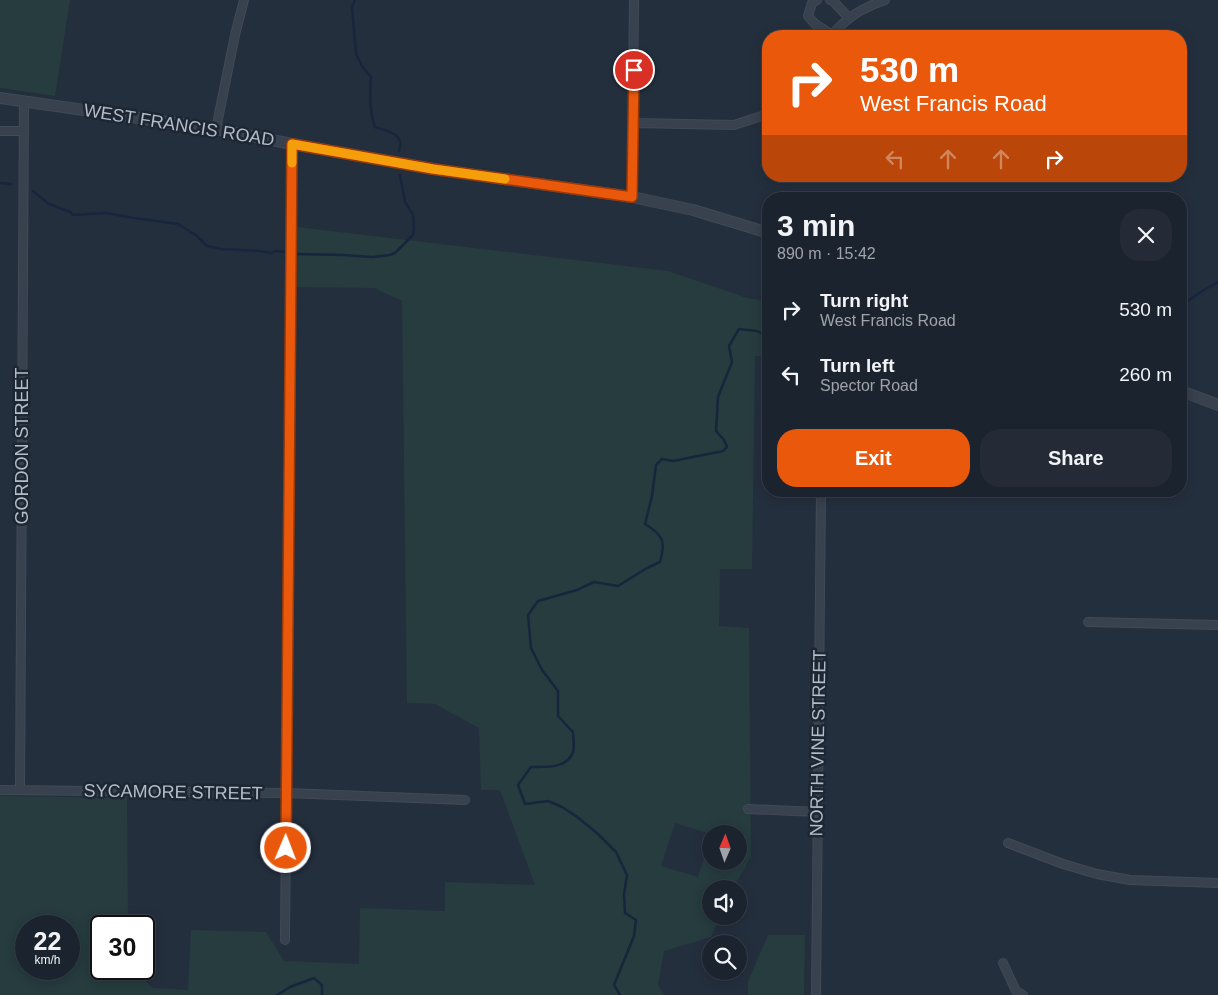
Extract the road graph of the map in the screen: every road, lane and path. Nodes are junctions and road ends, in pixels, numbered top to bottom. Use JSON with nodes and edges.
{"nodes":[{"id":1,"x":244,"y":0,"type":"edge"},
{"id":2,"x":634,"y":0,"type":"edge"},
{"id":3,"x":817,"y":0,"type":"edge"},
{"id":4,"x":830,"y":0,"type":"edge"},
{"id":5,"x":885,"y":0,"type":"edge"},
{"id":6,"x":849,"y":18,"type":"junction"},
{"id":7,"x":824,"y":30,"type":"edge"},
{"id":8,"x":838,"y":30,"type":"edge"},
{"id":9,"x":0,"y":98,"type":"edge"},
{"id":10,"x":24,"y":101,"type":"junction"},
{"id":11,"x":762,"y":116,"type":"edge"},
{"id":12,"x":634,"y":123,"type":"junction"},
{"id":13,"x":216,"y":129,"type":"junction"},
{"id":14,"x":0,"y":131,"type":"edge"},
{"id":15,"x":24,"y":131,"type":"junction"},
{"id":16,"x":292,"y":144,"type":"junction"},
{"id":17,"x":632,"y":197,"type":"junction"},
{"id":18,"x":762,"y":231,"type":"edge"},
{"id":19,"x":1187,"y":393,"type":"edge"},
{"id":20,"x":1218,"y":406,"type":"edge"},
{"id":21,"x":821,"y":497,"type":"edge"},
{"id":22,"x":1088,"y":622,"type":"dead end"},
{"id":23,"x":1218,"y":625,"type":"edge"},
{"id":24,"x":0,"y":790,"type":"edge"},
{"id":25,"x":20,"y":790,"type":"junction"},
{"id":26,"x":287,"y":793,"type":"junction"},
{"id":27,"x":465,"y":800,"type":"dead end"},
{"id":28,"x":748,"y":809,"type":"dead end"},
{"id":29,"x":817,"y":812,"type":"junction"},
{"id":30,"x":1008,"y":843,"type":"dead end"},
{"id":31,"x":1218,"y":883,"type":"edge"},
{"id":32,"x":285,"y":940,"type":"dead end"},
{"id":33,"x":1003,"y":963,"type":"dead end"},
{"id":34,"x":816,"y":995,"type":"edge"},
{"id":35,"x":1023,"y":995,"type":"edge"}],
"edges":[{"from":1,"to":13,"type":"street"},
{"from":2,"to":12,"type":"street"},
{"from":3,"to":7,"type":"street"},
{"from":4,"to":6,"type":"street"},
{"from":5,"to":6,"type":"street"},
{"from":6,"to":8,"type":"street"},
{"from":9,"to":10,"type":"street","name":"WEST FRANCIS ROAD"},
{"from":10,"to":13,"type":"street","name":"WEST FRANCIS ROAD"},
{"from":10,"to":15,"type":"street","name":"GORDON STREET"},
{"from":11,"to":12,"type":"street"},
{"from":12,"to":17,"type":"street"},
{"from":13,"to":16,"type":"street","name":"WEST FRANCIS ROAD"},
{"from":14,"to":15,"type":"street"},
{"from":15,"to":25,"type":"street","name":"GORDON STREET"},
{"from":16,"to":17,"type":"street","name":"WEST FRANCIS ROAD"},
{"from":16,"to":26,"type":"street"},
{"from":17,"to":18,"type":"street","name":"WEST FRANCIS ROAD"},
{"from":19,"to":20,"type":"street"},
{"from":21,"to":29,"type":"street","name":"NORTH VINE STREET"},
{"from":22,"to":23,"type":"street"},
{"from":24,"to":25,"type":"street","name":"SYCAMORE STREET"},
{"from":25,"to":26,"type":"street","name":"SYCAMORE STREET"},
{"from":26,"to":27,"type":"street","name":"SYCAMORE STREET"},
{"from":26,"to":32,"type":"street"},
{"from":28,"to":29,"type":"street"},
{"from":29,"to":34,"type":"street","name":"NORTH VINE STREET"},
{"from":30,"to":31,"type":"street"},
{"from":33,"to":35,"type":"street"}]}
